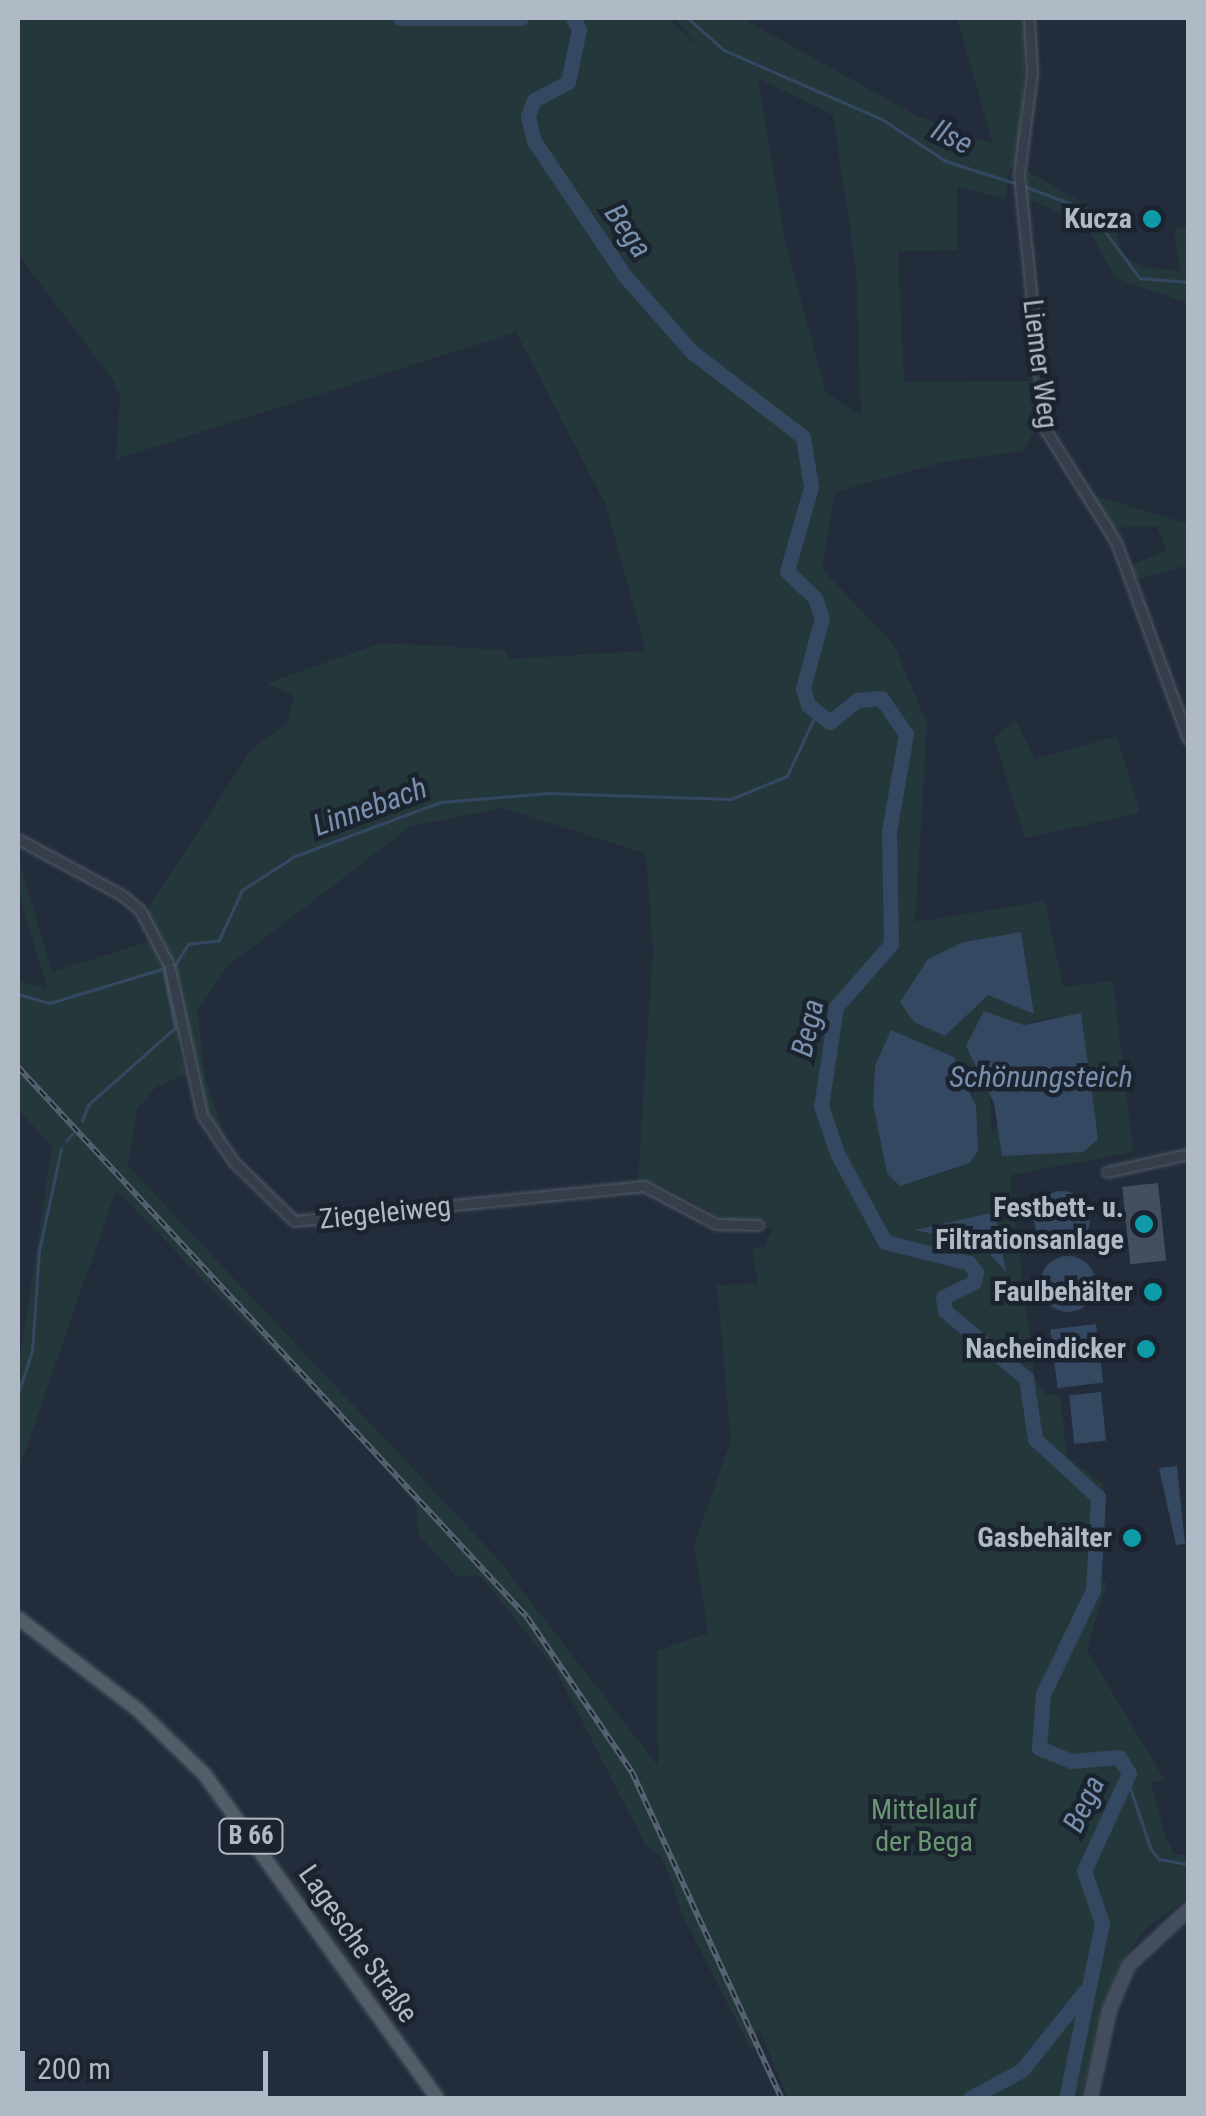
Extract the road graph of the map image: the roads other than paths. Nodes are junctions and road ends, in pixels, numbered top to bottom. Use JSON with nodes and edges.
{"nodes":[{"id":1,"x":1029,"y":18,"type":"edge"},
{"id":2,"x":1188,"y":739,"type":"edge"},
{"id":3,"x":18,"y":839,"type":"edge"},
{"id":4,"x":1188,"y":1154,"type":"edge"},
{"id":5,"x":1107,"y":1172,"type":"dead end"},
{"id":6,"x":758,"y":1225,"type":"dead end"},
{"id":7,"x":18,"y":1618,"type":"edge"},
{"id":8,"x":1188,"y":1909,"type":"edge"},
{"id":9,"x":437,"y":2098,"type":"edge"},
{"id":10,"x":1090,"y":2098,"type":"edge"}],
"edges":[{"from":1,"to":2,"type":"street","name":"Liemer Weg"},
{"from":3,"to":6,"type":"street","name":"Ziegeleiweg"},
{"from":4,"to":5,"type":"street"},
{"from":7,"to":9,"type":"main road","name":"Lagesche Straße","number":"B 66"},
{"from":8,"to":10,"type":"street"}]}
